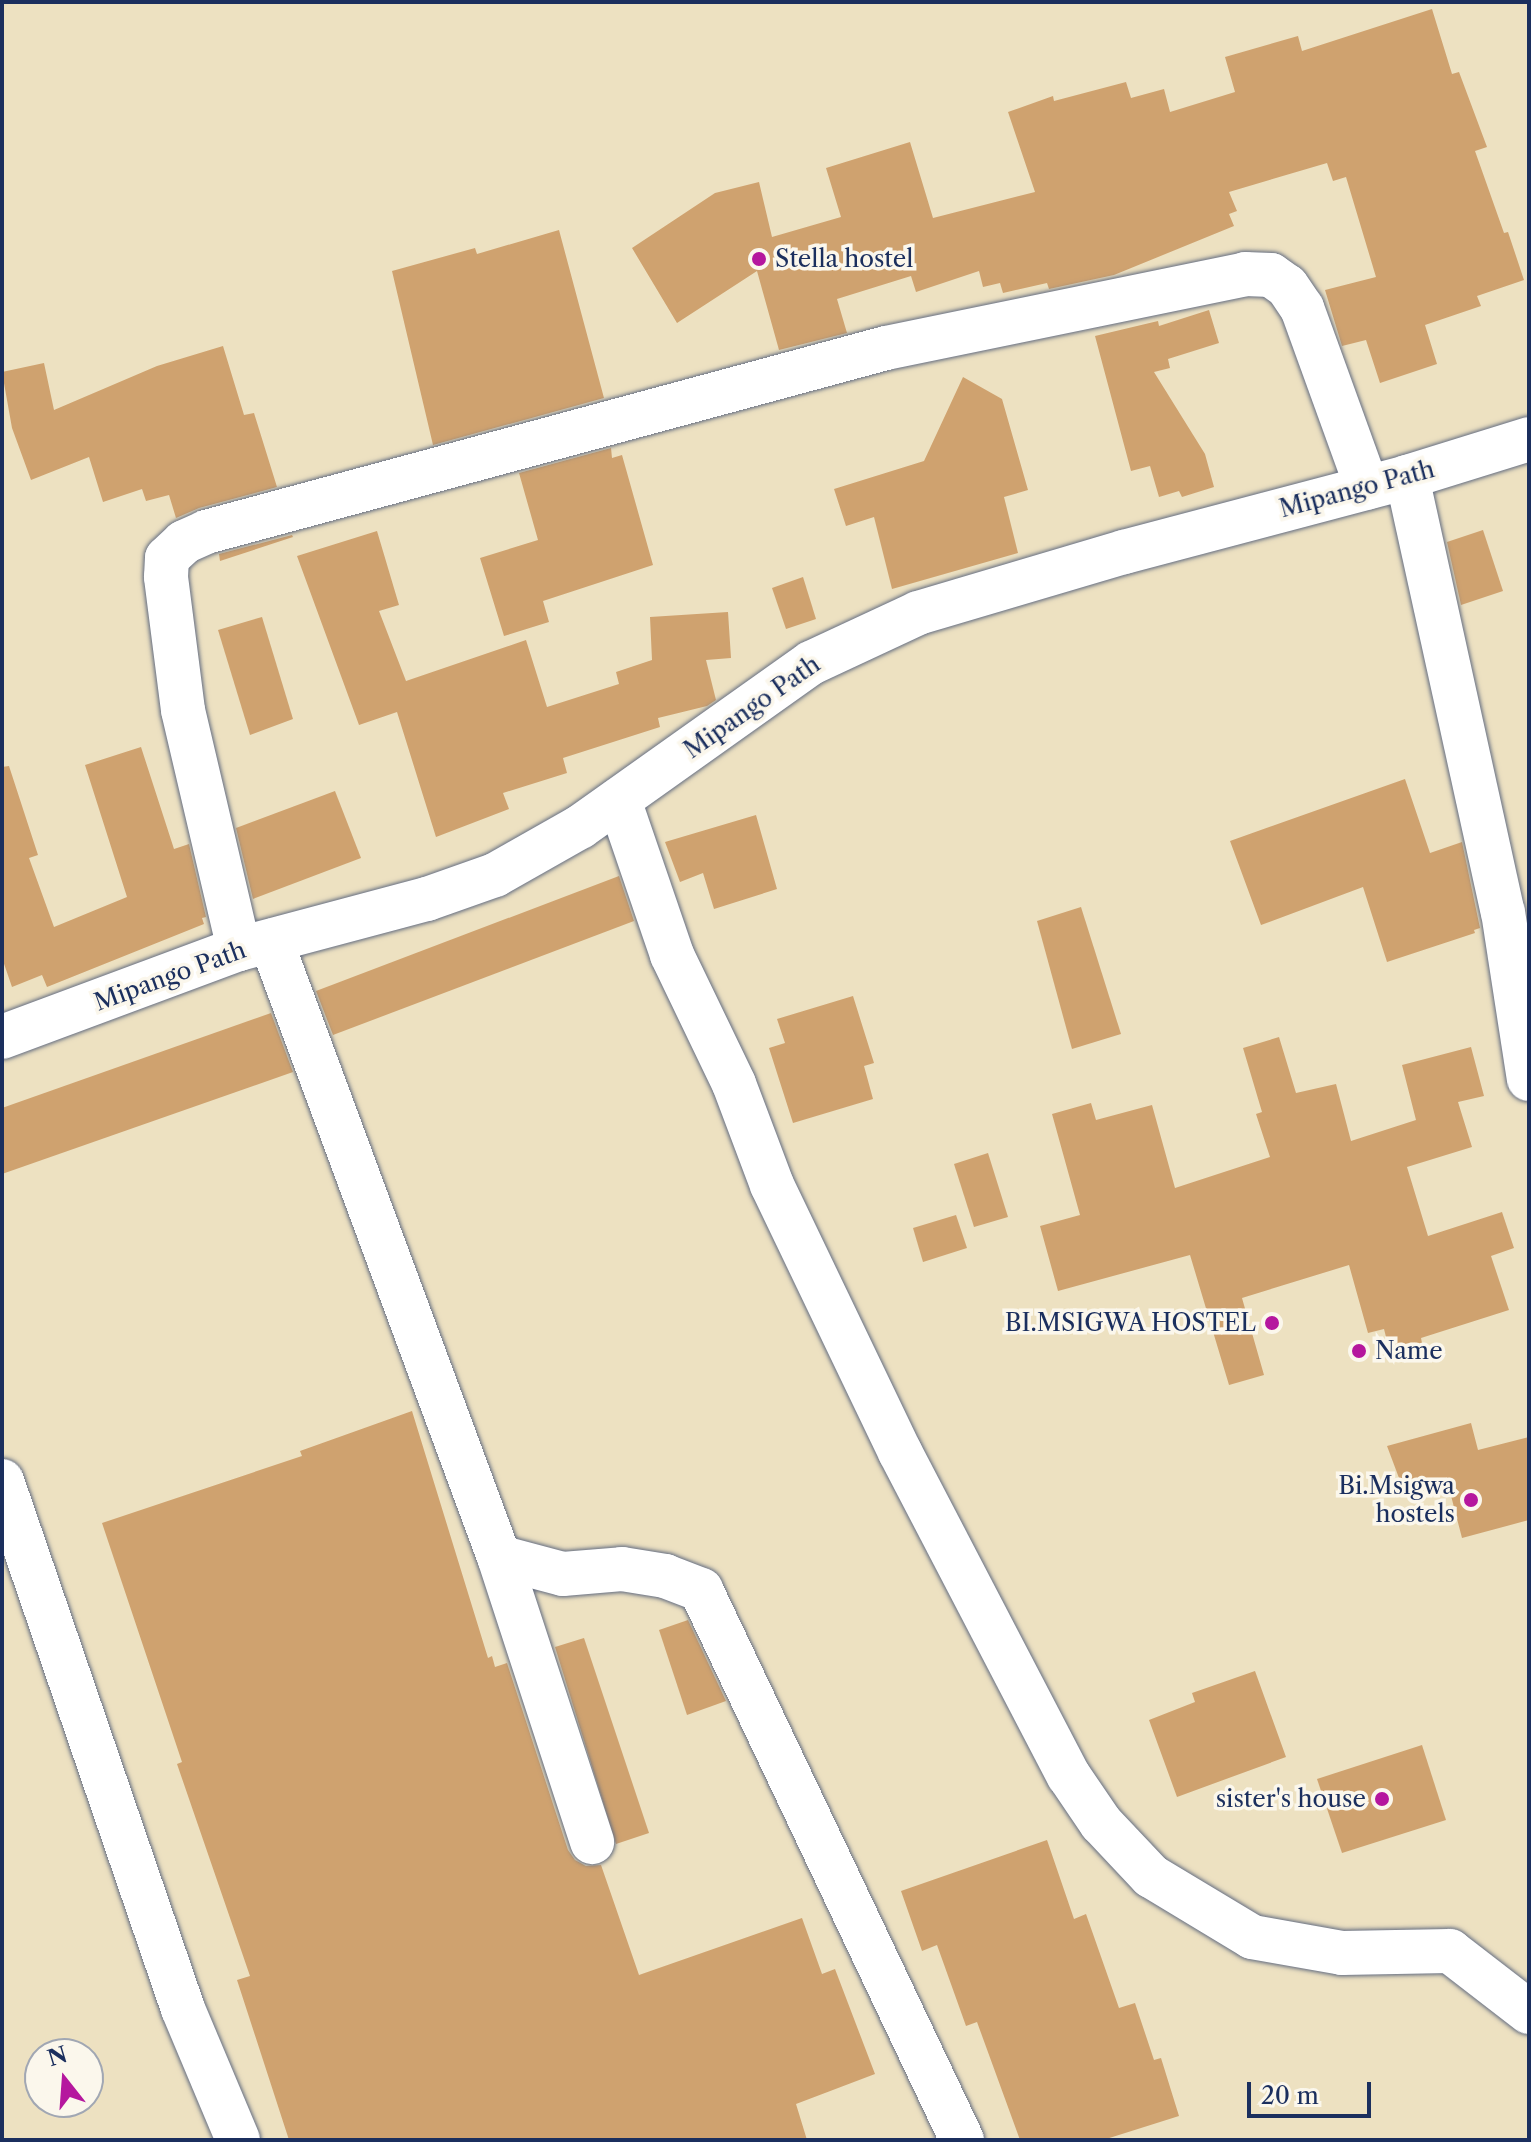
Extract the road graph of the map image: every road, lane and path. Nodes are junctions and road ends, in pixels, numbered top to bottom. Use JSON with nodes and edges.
{"nodes":[{"id":1,"x":1529,"y":439,"type":"edge"},
{"id":2,"x":1387,"y":482,"type":"junction"},
{"id":3,"x":619,"y":800,"type":"junction"},
{"id":4,"x":255,"y":945,"type":"junction"},
{"id":5,"x":2,"y":1037,"type":"edge"},
{"id":6,"x":1529,"y":1079,"type":"edge"},
{"id":7,"x":2,"y":1481,"type":"edge"},
{"id":8,"x":499,"y":1557,"type":"junction"},
{"id":9,"x":592,"y":1842,"type":"dead end"},
{"id":10,"x":1529,"y":2012,"type":"edge"},
{"id":11,"x":238,"y":2140,"type":"edge"},
{"id":12,"x":962,"y":2140,"type":"edge"}],
"edges":[{"from":1,"to":2,"type":"street","name":"Mipango Path"},
{"from":2,"to":3,"type":"street","name":"Mipango Path"},
{"from":2,"to":4,"type":"street"},
{"from":2,"to":6,"type":"street"},
{"from":3,"to":4,"type":"street","name":"Mipango Path"},
{"from":3,"to":10,"type":"street"},
{"from":4,"to":5,"type":"street","name":"Mipango Path"},
{"from":4,"to":8,"type":"street"},
{"from":7,"to":11,"type":"street"},
{"from":8,"to":9,"type":"street"},
{"from":8,"to":12,"type":"street"}]}
